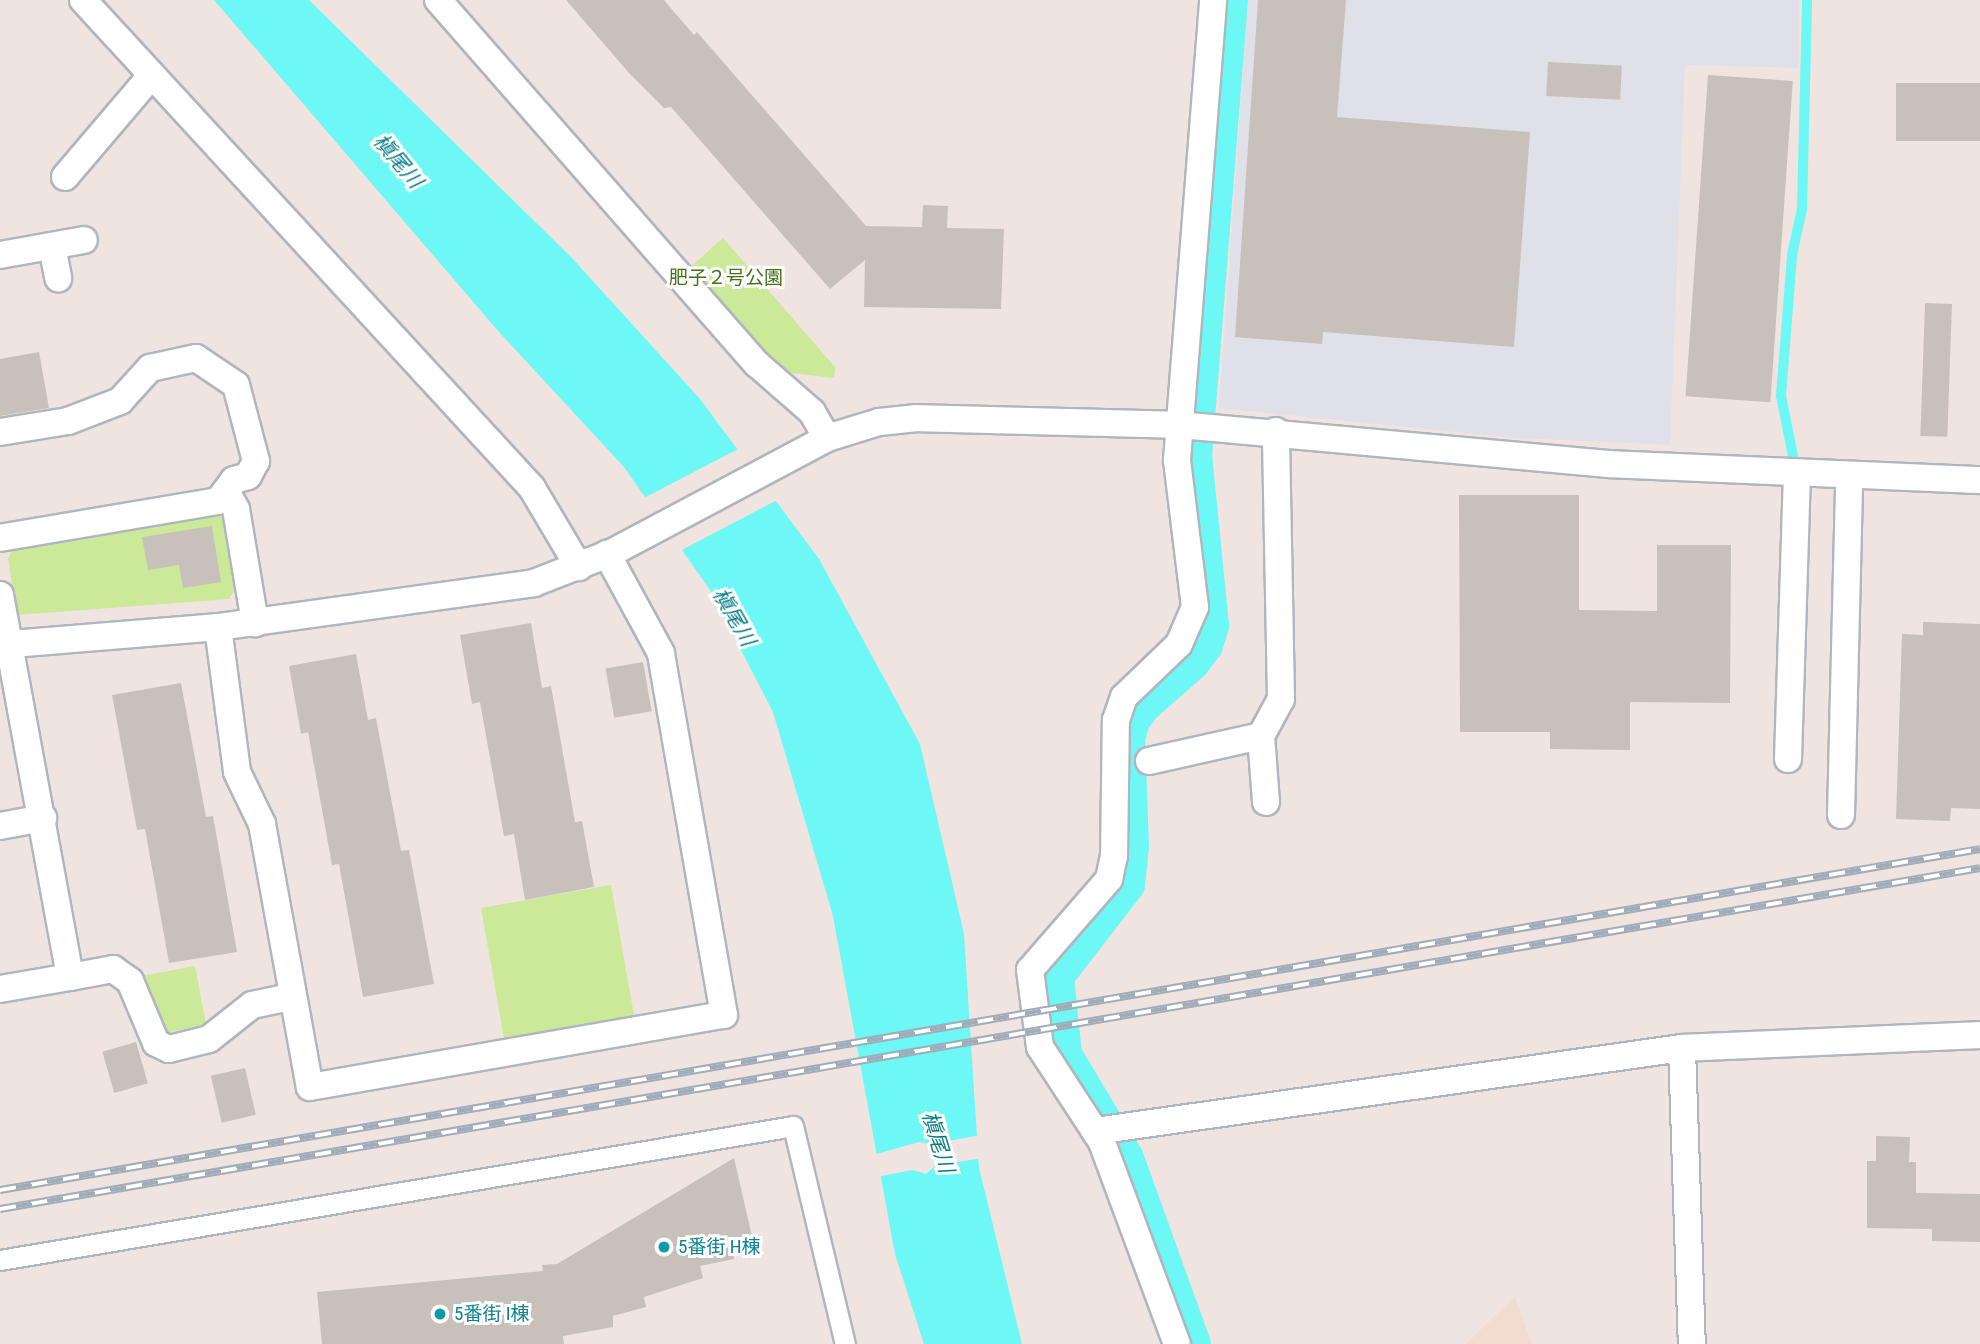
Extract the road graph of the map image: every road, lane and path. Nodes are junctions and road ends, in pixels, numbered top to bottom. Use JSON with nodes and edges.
{"nodes":[{"id":1,"x":83,"y":0,"type":"edge"},
{"id":2,"x":438,"y":0,"type":"edge"},
{"id":3,"x":1213,"y":0,"type":"edge"},
{"id":4,"x":151,"y":76,"type":"junction"},
{"id":5,"x":65,"y":177,"type":"dead end"},
{"id":6,"x":84,"y":240,"type":"dead end"},
{"id":7,"x":52,"y":246,"type":"junction"},
{"id":8,"x":0,"y":255,"type":"edge"},
{"id":9,"x":58,"y":278,"type":"dead end"},
{"id":10,"x":1182,"y":426,"type":"junction"},
{"id":11,"x":1276,"y":431,"type":"junction"},
{"id":12,"x":0,"y":432,"type":"edge"},
{"id":13,"x":820,"y":442,"type":"junction"},
{"id":14,"x":1797,"y":475,"type":"junction"},
{"id":15,"x":1849,"y":478,"type":"junction"},
{"id":16,"x":1980,"y":480,"type":"edge"},
{"id":17,"x":226,"y":491,"type":"junction"},
{"id":18,"x":0,"y":538,"type":"edge"},
{"id":19,"x":609,"y":554,"type":"junction"},
{"id":20,"x":579,"y":567,"type":"junction"},
{"id":21,"x":0,"y":595,"type":"edge"},
{"id":22,"x":255,"y":623,"type":"junction"},
{"id":23,"x":218,"y":627,"type":"junction"},
{"id":24,"x":4,"y":645,"type":"edge"},
{"id":25,"x":1261,"y":736,"type":"junction"},
{"id":26,"x":1788,"y":759,"type":"dead end"},
{"id":27,"x":1149,"y":761,"type":"dead end"},
{"id":28,"x":1266,"y":802,"type":"dead end"},
{"id":29,"x":1842,"y":815,"type":"dead end"},
{"id":30,"x":43,"y":818,"type":"junction"},
{"id":31,"x":0,"y":826,"type":"edge"},
{"id":32,"x":70,"y":977,"type":"junction"},
{"id":33,"x":0,"y":989,"type":"edge"},
{"id":34,"x":291,"y":997,"type":"junction"},
{"id":35,"x":1980,"y":1035,"type":"edge"},
{"id":36,"x":1682,"y":1048,"type":"junction"},
{"id":37,"x":1107,"y":1130,"type":"junction"},
{"id":38,"x":0,"y":1260,"type":"edge"},
{"id":39,"x":845,"y":1344,"type":"edge"},
{"id":40,"x":1177,"y":1344,"type":"edge"},
{"id":41,"x":1692,"y":1344,"type":"edge"}],
"edges":[{"from":1,"to":4,"type":"street"},
{"from":2,"to":13,"type":"street"},
{"from":3,"to":10,"type":"street"},
{"from":4,"to":5,"type":"street"},
{"from":4,"to":20,"type":"street"},
{"from":6,"to":7,"type":"street"},
{"from":7,"to":8,"type":"street"},
{"from":7,"to":9,"type":"street"},
{"from":10,"to":11,"type":"street"},
{"from":10,"to":13,"type":"street"},
{"from":10,"to":37,"type":"street"},
{"from":11,"to":14,"type":"street"},
{"from":11,"to":25,"type":"street"},
{"from":12,"to":17,"type":"street"},
{"from":13,"to":19,"type":"street"},
{"from":14,"to":15,"type":"street"},
{"from":14,"to":26,"type":"street"},
{"from":15,"to":16,"type":"street"},
{"from":15,"to":29,"type":"street"},
{"from":17,"to":18,"type":"street"},
{"from":17,"to":22,"type":"street"},
{"from":19,"to":20,"type":"street"},
{"from":19,"to":34,"type":"street"},
{"from":20,"to":22,"type":"street"},
{"from":21,"to":24,"type":"street"},
{"from":22,"to":23,"type":"street"},
{"from":23,"to":24,"type":"street"},
{"from":23,"to":34,"type":"street"},
{"from":24,"to":30,"type":"street"},
{"from":25,"to":27,"type":"street"},
{"from":25,"to":28,"type":"street"},
{"from":30,"to":31,"type":"street"},
{"from":30,"to":32,"type":"street"},
{"from":32,"to":33,"type":"street"},
{"from":32,"to":34,"type":"street"},
{"from":35,"to":36,"type":"street"},
{"from":36,"to":37,"type":"street"},
{"from":36,"to":41,"type":"street"},
{"from":37,"to":40,"type":"street"},
{"from":38,"to":39,"type":"street"}]}
